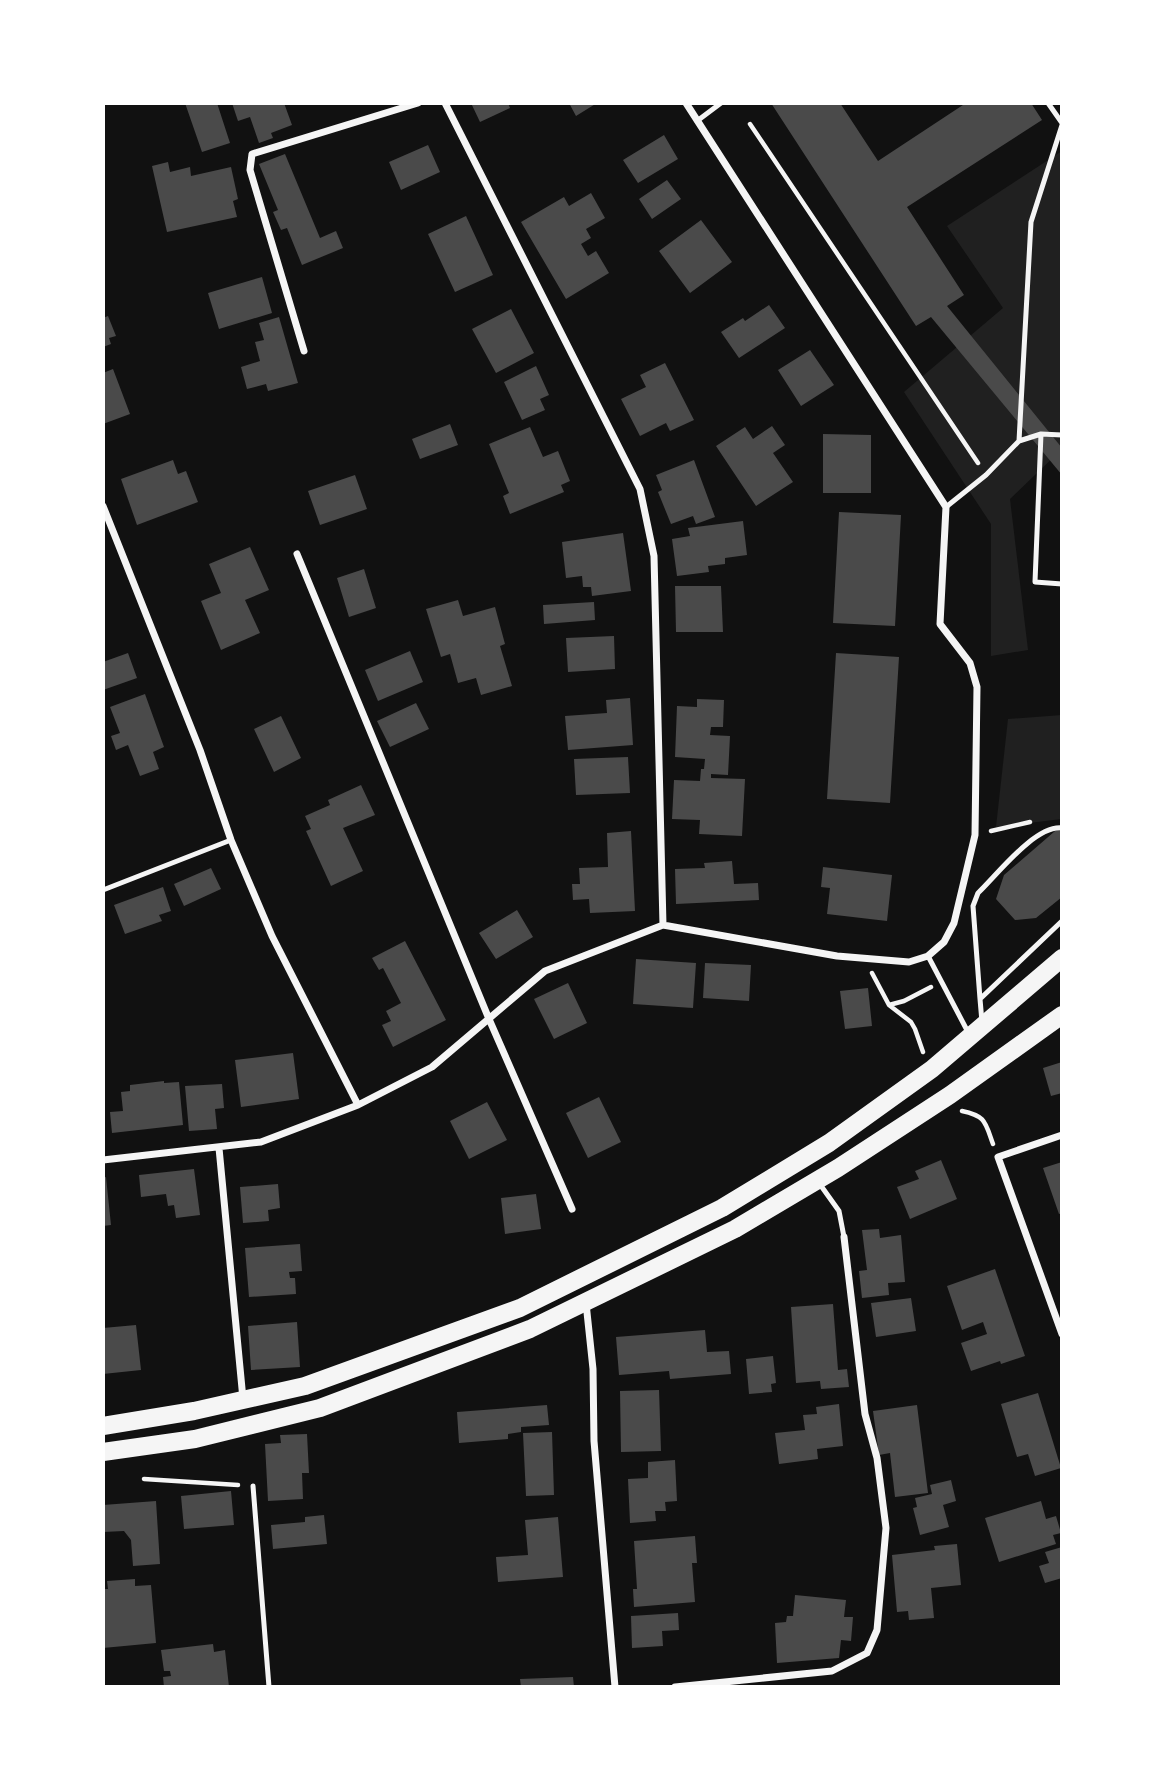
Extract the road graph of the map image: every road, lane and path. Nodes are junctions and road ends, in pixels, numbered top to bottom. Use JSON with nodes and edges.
{"nodes":[{"id":1,"x":418,"y":103,"type":"edge"},
{"id":2,"x":445,"y":103,"type":"edge"},
{"id":3,"x":686,"y":103,"type":"edge"},
{"id":4,"x":721,"y":103,"type":"edge"},
{"id":5,"x":1048,"y":103,"type":"edge"},
{"id":6,"x":697,"y":121,"type":"junction"},
{"id":7,"x":750,"y":124,"type":"dead end"},
{"id":8,"x":1062,"y":124,"type":"edge"},
{"id":9,"x":304,"y":351,"type":"dead end"},
{"id":10,"x":1041,"y":434,"type":"junction"},
{"id":11,"x":1062,"y":435,"type":"edge"},
{"id":12,"x":1019,"y":441,"type":"junction"},
{"id":13,"x":986,"y":475,"type":"junction"},
{"id":14,"x":103,"y":506,"type":"edge"},
{"id":15,"x":946,"y":507,"type":"junction"},
{"id":16,"x":297,"y":554,"type":"dead end"},
{"id":17,"x":1062,"y":584,"type":"edge"},
{"id":18,"x":1034,"y":821,"type":"dead end"},
{"id":19,"x":1062,"y":828,"type":"edge"},
{"id":20,"x":975,"y":835,"type":"junction"},
{"id":21,"x":231,"y":841,"type":"junction"},
{"id":22,"x":103,"y":890,"type":"edge"},
{"id":23,"x":1062,"y":921,"type":"edge"},
{"id":24,"x":663,"y":925,"type":"junction"},
{"id":25,"x":928,"y":956,"type":"junction"},
{"id":26,"x":864,"y":958,"type":"junction"},
{"id":27,"x":1062,"y":958,"type":"edge"},
{"id":28,"x":940,"y":981,"type":"junction"},
{"id":29,"x":980,"y":999,"type":"junction"},
{"id":30,"x":889,"y":1005,"type":"junction"},
{"id":31,"x":1062,"y":1015,"type":"edge"},
{"id":32,"x":489,"y":1019,"type":"junction"},
{"id":33,"x":976,"y":1030,"type":"junction"},
{"id":34,"x":925,"y":1060,"type":"dead end"},
{"id":35,"x":358,"y":1105,"type":"junction"},
{"id":36,"x":961,"y":1111,"type":"dead end"},
{"id":37,"x":1062,"y":1135,"type":"edge"},
{"id":38,"x":219,"y":1149,"type":"junction"},
{"id":39,"x":999,"y":1157,"type":"junction"},
{"id":40,"x":103,"y":1160,"type":"edge"},
{"id":41,"x":817,"y":1180,"type":"junction"},
{"id":42,"x":572,"y":1209,"type":"dead end"},
{"id":43,"x":844,"y":1237,"type":"joint"},
{"id":44,"x":586,"y":1302,"type":"junction"},
{"id":45,"x":1062,"y":1334,"type":"edge"},
{"id":46,"x":243,"y":1400,"type":"junction"},
{"id":47,"x":103,"y":1426,"type":"edge"},
{"id":48,"x":103,"y":1452,"type":"edge"},
{"id":49,"x":144,"y":1479,"type":"dead end"},
{"id":50,"x":253,"y":1486,"type":"joint"},
{"id":51,"x":269,"y":1687,"type":"edge"},
{"id":52,"x":615,"y":1687,"type":"edge"},
{"id":53,"x":675,"y":1687,"type":"edge"}],
"edges":[{"from":1,"to":9,"type":"street"},
{"from":2,"to":24,"type":"street"},
{"from":3,"to":6,"type":"street"},
{"from":4,"to":6,"type":"lane"},
{"from":5,"to":8,"type":"lane"},
{"from":6,"to":15,"type":"street"},
{"from":7,"to":13,"type":"path"},
{"from":8,"to":12,"type":"lane"},
{"from":10,"to":11,"type":"lane"},
{"from":10,"to":12,"type":"lane"},
{"from":10,"to":17,"type":"lane"},
{"from":12,"to":13,"type":"lane"},
{"from":13,"to":15,"type":"lane"},
{"from":14,"to":21,"type":"street"},
{"from":15,"to":20,"type":"street"},
{"from":16,"to":32,"type":"street"},
{"from":18,"to":20,"type":"path"},
{"from":19,"to":29,"type":"lane"},
{"from":20,"to":25,"type":"street"},
{"from":21,"to":22,"type":"lane"},
{"from":21,"to":35,"type":"street"},
{"from":23,"to":29,"type":"lane"},
{"from":24,"to":26,"type":"street"},
{"from":24,"to":32,"type":"street"},
{"from":25,"to":26,"type":"street"},
{"from":25,"to":28,"type":"lane"},
{"from":26,"to":30,"type":"path"},
{"from":27,"to":33,"type":"main road"},
{"from":28,"to":30,"type":"path"},
{"from":28,"to":33,"type":"lane"},
{"from":29,"to":33,"type":"lane"},
{"from":30,"to":34,"type":"path"},
{"from":31,"to":41,"type":"main road"},
{"from":32,"to":35,"type":"street"},
{"from":32,"to":42,"type":"street"},
{"from":33,"to":46,"type":"main road"},
{"from":35,"to":38,"type":"street"},
{"from":36,"to":39,"type":"path"},
{"from":37,"to":39,"type":"street"},
{"from":38,"to":40,"type":"street"},
{"from":38,"to":46,"type":"street"},
{"from":39,"to":45,"type":"street"},
{"from":41,"to":43,"type":"lane"},
{"from":41,"to":44,"type":"main road"},
{"from":43,"to":53,"type":"street"},
{"from":44,"to":48,"type":"main road"},
{"from":44,"to":52,"type":"street"},
{"from":46,"to":47,"type":"main road"},
{"from":49,"to":50,"type":"path"},
{"from":50,"to":51,"type":"lane"}]}
